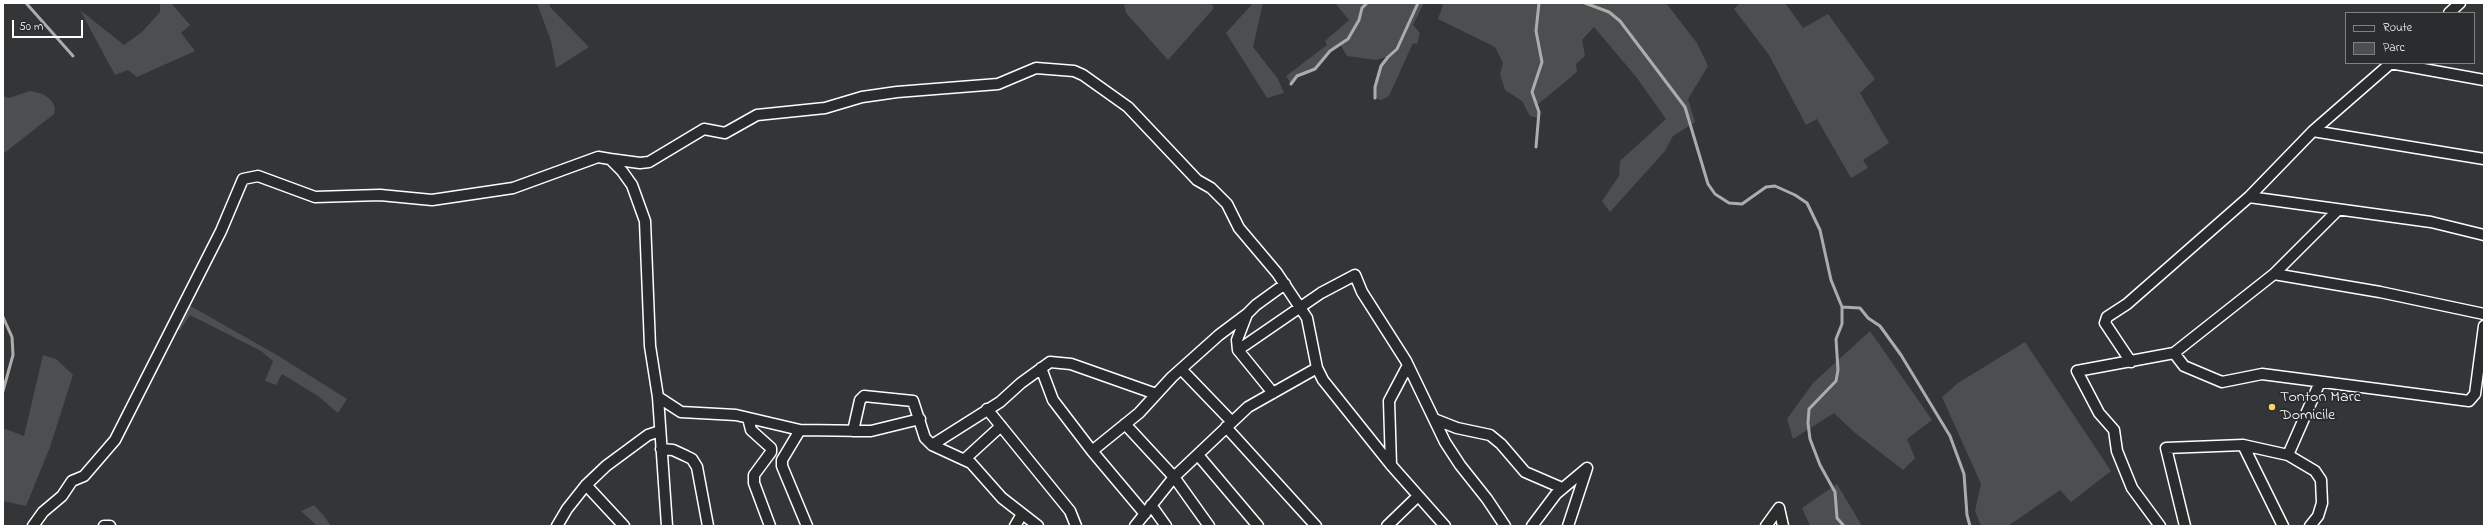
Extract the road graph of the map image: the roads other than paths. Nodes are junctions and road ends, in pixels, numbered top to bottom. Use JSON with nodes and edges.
{"nodes":[{"id":1,"x":2460,"y":3,"type":"edge"},
{"id":2,"x":2450,"y":12,"type":"edge"},
{"id":3,"x":2390,"y":64,"type":"edge"},
{"id":4,"x":2396,"y":64,"type":"edge"},
{"id":5,"x":2484,"y":80,"type":"edge"},
{"id":6,"x":2313,"y":130,"type":"junction"},
{"id":7,"x":610,"y":159,"type":"junction"},
{"id":8,"x":2484,"y":159,"type":"edge"},
{"id":9,"x":2249,"y":197,"type":"junction"},
{"id":10,"x":2338,"y":210,"type":"junction"},
{"id":11,"x":2484,"y":235,"type":"edge"},
{"id":12,"x":2274,"y":274,"type":"junction"},
{"id":13,"x":1285,"y":284,"type":"junction"},
{"id":14,"x":1301,"y":307,"type":"junction"},
{"id":15,"x":1247,"y":314,"type":"junction"},
{"id":16,"x":2484,"y":314,"type":"edge"},
{"id":17,"x":2484,"y":326,"type":"edge"},
{"id":18,"x":1238,"y":350,"type":"junction"},
{"id":19,"x":2174,"y":353,"type":"junction"},
{"id":20,"x":2131,"y":362,"type":"junction"},
{"id":21,"x":1408,"y":365,"type":"junction"},
{"id":22,"x":1041,"y":368,"type":"junction"},
{"id":23,"x":1317,"y":368,"type":"junction"},
{"id":24,"x":1181,"y":369,"type":"junction"},
{"id":25,"x":2320,"y":382,"type":"junction"},
{"id":26,"x":1273,"y":393,"type":"junction"},
{"id":27,"x":1156,"y":394,"type":"junction"},
{"id":28,"x":658,"y":398,"type":"junction"},
{"id":29,"x":987,"y":409,"type":"junction"},
{"id":30,"x":748,"y":418,"type":"junction"},
{"id":31,"x":920,"y":419,"type":"junction"},
{"id":32,"x":1434,"y":419,"type":"junction"},
{"id":33,"x":1125,"y":424,"type":"junction"},
{"id":34,"x":1229,"y":424,"type":"junction"},
{"id":35,"x":1001,"y":426,"type":"junction"},
{"id":36,"x":800,"y":430,"type":"junction"},
{"id":37,"x":660,"y":431,"type":"junction"},
{"id":38,"x":854,"y":431,"type":"junction"},
{"id":39,"x":932,"y":445,"type":"junction"},
{"id":40,"x":2243,"y":445,"type":"junction"},
{"id":41,"x":661,"y":449,"type":"junction"},
{"id":42,"x":1092,"y":451,"type":"junction"},
{"id":43,"x":1198,"y":455,"type":"junction"},
{"id":44,"x":2288,"y":455,"type":"junction"},
{"id":45,"x":966,"y":458,"type":"junction"},
{"id":46,"x":1391,"y":465,"type":"junction"},
{"id":47,"x":1174,"y":477,"type":"junction"},
{"id":48,"x":586,"y":485,"type":"junction"},
{"id":49,"x":1562,"y":488,"type":"junction"},
{"id":50,"x":1418,"y":496,"type":"junction"},
{"id":51,"x":1148,"y":510,"type":"junction"},
{"id":52,"x":1022,"y":514,"type":"junction"},
{"id":53,"x":1571,"y":525,"type":"edge"},
{"id":54,"x":33,"y":526,"type":"edge"},
{"id":55,"x":104,"y":526,"type":"edge"},
{"id":56,"x":110,"y":526,"type":"edge"},
{"id":57,"x":557,"y":526,"type":"edge"},
{"id":58,"x":624,"y":526,"type":"edge"},
{"id":59,"x":667,"y":526,"type":"edge"},
{"id":60,"x":708,"y":526,"type":"edge"},
{"id":61,"x":770,"y":526,"type":"edge"},
{"id":62,"x":808,"y":526,"type":"edge"},
{"id":63,"x":1015,"y":526,"type":"edge"},
{"id":64,"x":1038,"y":526,"type":"edge"},
{"id":65,"x":1076,"y":526,"type":"edge"},
{"id":66,"x":1135,"y":526,"type":"edge"},
{"id":67,"x":1166,"y":526,"type":"edge"},
{"id":68,"x":1209,"y":526,"type":"edge"},
{"id":69,"x":1258,"y":526,"type":"edge"},
{"id":70,"x":1316,"y":526,"type":"edge"},
{"id":71,"x":1387,"y":526,"type":"edge"},
{"id":72,"x":1445,"y":526,"type":"edge"},
{"id":73,"x":1505,"y":526,"type":"edge"},
{"id":74,"x":1532,"y":526,"type":"edge"},
{"id":75,"x":1766,"y":526,"type":"edge"},
{"id":76,"x":1783,"y":526,"type":"edge"},
{"id":77,"x":2160,"y":526,"type":"edge"},
{"id":78,"x":2185,"y":526,"type":"edge"},
{"id":79,"x":2283,"y":526,"type":"edge"},
{"id":80,"x":2310,"y":526,"type":"edge"}],
"edges":[{"from":1,"to":2,"type":"street"},
{"from":3,"to":6,"type":"street"},
{"from":4,"to":5,"type":"street"},
{"from":6,"to":8,"type":"street"},
{"from":6,"to":9,"type":"street"},
{"from":7,"to":13,"type":"street"},
{"from":7,"to":28,"type":"street"},
{"from":7,"to":54,"type":"street"},
{"from":9,"to":10,"type":"street"},
{"from":9,"to":20,"type":"street"},
{"from":10,"to":11,"type":"street"},
{"from":10,"to":12,"type":"street"},
{"from":12,"to":16,"type":"street"},
{"from":12,"to":19,"type":"street"},
{"from":13,"to":14,"type":"street"},
{"from":13,"to":15,"type":"street"},
{"from":14,"to":18,"type":"street"},
{"from":14,"to":21,"type":"street"},
{"from":14,"to":23,"type":"street"},
{"from":15,"to":18,"type":"street"},
{"from":15,"to":24,"type":"street"},
{"from":17,"to":25,"type":"street"},
{"from":18,"to":26,"type":"street"},
{"from":19,"to":20,"type":"street"},
{"from":19,"to":25,"type":"street"},
{"from":20,"to":77,"type":"street"},
{"from":21,"to":32,"type":"street"},
{"from":21,"to":46,"type":"street"},
{"from":22,"to":27,"type":"street"},
{"from":22,"to":29,"type":"street"},
{"from":22,"to":42,"type":"street"},
{"from":23,"to":26,"type":"street"},
{"from":23,"to":46,"type":"street"},
{"from":24,"to":27,"type":"street"},
{"from":24,"to":34,"type":"street"},
{"from":25,"to":44,"type":"street"},
{"from":26,"to":34,"type":"street"},
{"from":27,"to":33,"type":"street"},
{"from":28,"to":30,"type":"street"},
{"from":28,"to":37,"type":"street"},
{"from":29,"to":35,"type":"street"},
{"from":29,"to":39,"type":"street"},
{"from":30,"to":36,"type":"street"},
{"from":30,"to":61,"type":"street"},
{"from":31,"to":38,"type":"street"},
{"from":31,"to":38,"type":"street"},
{"from":31,"to":39,"type":"street"},
{"from":32,"to":49,"type":"street"},
{"from":32,"to":73,"type":"street"},
{"from":33,"to":42,"type":"street"},
{"from":33,"to":47,"type":"street"},
{"from":34,"to":43,"type":"street"},
{"from":34,"to":70,"type":"street"},
{"from":35,"to":45,"type":"street"},
{"from":35,"to":65,"type":"street"},
{"from":36,"to":38,"type":"street"},
{"from":36,"to":62,"type":"street"},
{"from":37,"to":41,"type":"street"},
{"from":37,"to":48,"type":"street"},
{"from":39,"to":45,"type":"street"},
{"from":40,"to":44,"type":"street"},
{"from":40,"to":78,"type":"street"},
{"from":40,"to":79,"type":"street"},
{"from":41,"to":59,"type":"street"},
{"from":41,"to":60,"type":"street"},
{"from":42,"to":51,"type":"street"},
{"from":43,"to":47,"type":"street"},
{"from":43,"to":69,"type":"street"},
{"from":44,"to":80,"type":"street"},
{"from":45,"to":52,"type":"street"},
{"from":46,"to":50,"type":"street"},
{"from":47,"to":51,"type":"street"},
{"from":47,"to":68,"type":"street"},
{"from":48,"to":57,"type":"street"},
{"from":48,"to":58,"type":"street"},
{"from":49,"to":53,"type":"street"},
{"from":49,"to":74,"type":"street"},
{"from":50,"to":71,"type":"street"},
{"from":50,"to":72,"type":"street"},
{"from":51,"to":66,"type":"street"},
{"from":51,"to":67,"type":"street"},
{"from":52,"to":63,"type":"street"},
{"from":52,"to":64,"type":"street"},
{"from":55,"to":56,"type":"street"},
{"from":75,"to":76,"type":"street"}]}
